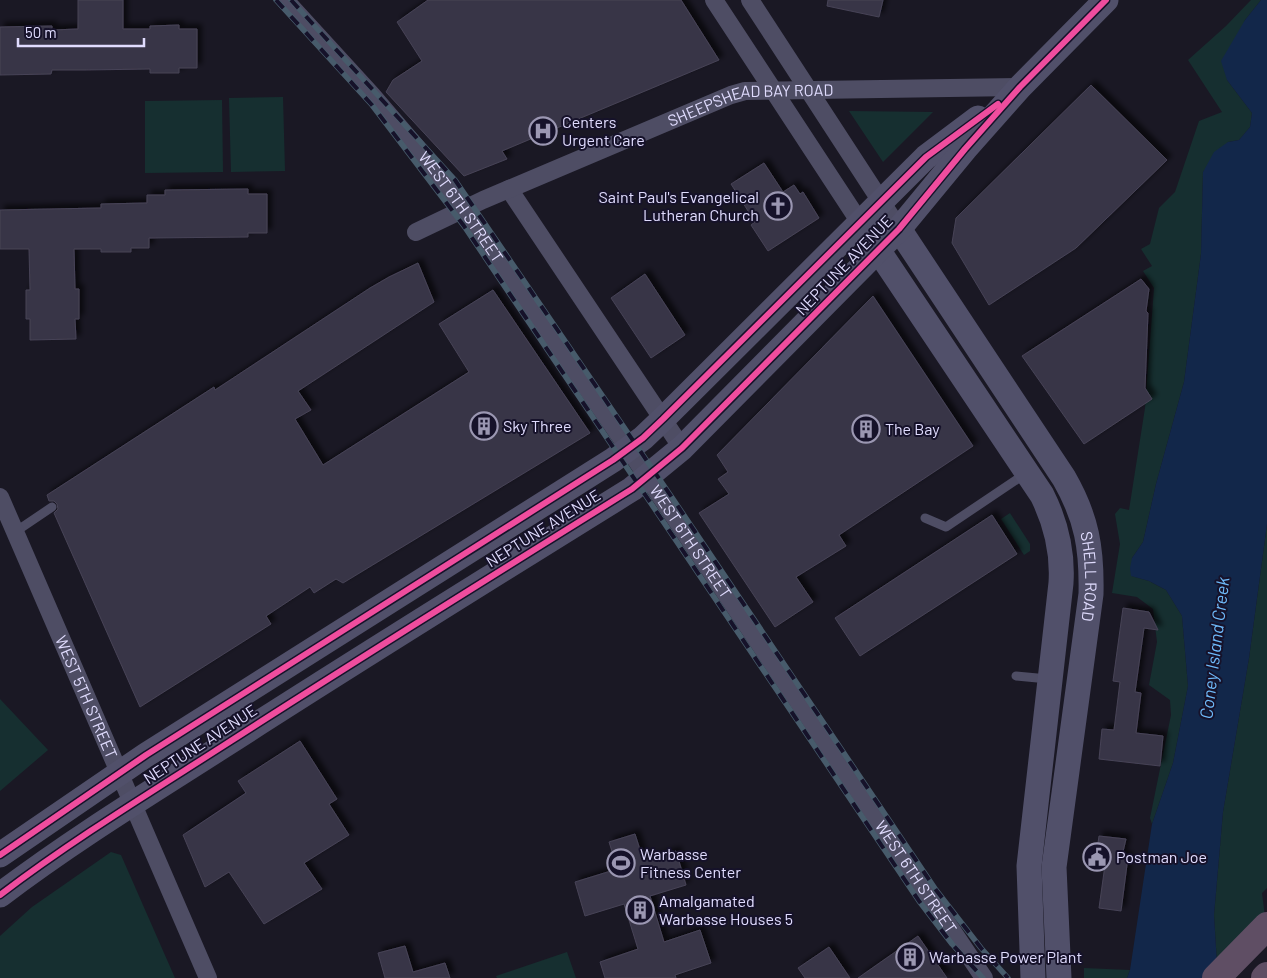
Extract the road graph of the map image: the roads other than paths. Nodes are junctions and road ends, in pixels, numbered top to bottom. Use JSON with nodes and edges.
{"nodes":[{"id":1,"x":285,"y":0,"type":"edge"},
{"id":2,"x":714,"y":0,"type":"edge"},
{"id":3,"x":750,"y":0,"type":"edge"},
{"id":4,"x":1106,"y":0,"type":"edge"},
{"id":5,"x":1020,"y":87,"type":"junction"},
{"id":6,"x":774,"y":90,"type":"junction"},
{"id":7,"x":808,"y":90,"type":"junction"},
{"id":8,"x":509,"y":189,"type":"junction"},
{"id":9,"x":882,"y":202,"type":"junction"},
{"id":10,"x":464,"y":209,"type":"junction"},
{"id":11,"x":860,"y":223,"type":"junction"},
{"id":12,"x":899,"y":229,"type":"junction"},
{"id":13,"x":416,"y":232,"type":"dead end"},
{"id":14,"x":878,"y":250,"type":"junction"},
{"id":15,"x":663,"y":419,"type":"junction"},
{"id":16,"x":628,"y":448,"type":"junction"},
{"id":17,"x":682,"y":448,"type":"junction"},
{"id":18,"x":1027,"y":473,"type":"junction"},
{"id":19,"x":648,"y":478,"type":"junction"},
{"id":20,"x":0,"y":497,"type":"edge"},
{"id":21,"x":52,"y":507,"type":"dead end"},
{"id":22,"x":925,"y":518,"type":"dead end"},
{"id":23,"x":15,"y":532,"type":"junction"},
{"id":24,"x":1016,"y":676,"type":"dead end"},
{"id":25,"x":1050,"y":680,"type":"junction"},
{"id":26,"x":120,"y":773,"type":"junction"},
{"id":27,"x":133,"y":804,"type":"junction"},
{"id":28,"x":0,"y":856,"type":"edge"},
{"id":29,"x":0,"y":895,"type":"edge"},
{"id":30,"x":1267,"y":926,"type":"edge"},
{"id":31,"x":208,"y":978,"type":"edge"},
{"id":32,"x":984,"y":978,"type":"edge"},
{"id":33,"x":1033,"y":978,"type":"edge"},
{"id":34,"x":1059,"y":978,"type":"edge"},
{"id":35,"x":1216,"y":978,"type":"edge"}],
"edges":[{"from":1,"to":10,"type":"street","name":"WEST 6TH STREET"},
{"from":2,"to":6,"type":"street"},
{"from":3,"to":7,"type":"street"},
{"from":4,"to":5,"type":"main road","name":"NEPTUNE AVENUE"},
{"from":5,"to":7,"type":"street","name":"SHEEPSHEAD BAY ROAD"},
{"from":5,"to":9,"type":"main road","name":"NEPTUNE AVENUE"},
{"from":5,"to":12,"type":"main road","name":"NEPTUNE AVENUE"},
{"from":6,"to":7,"type":"street","name":"SHEEPSHEAD BAY ROAD"},
{"from":6,"to":8,"type":"street","name":"SHEEPSHEAD BAY ROAD"},
{"from":6,"to":11,"type":"street"},
{"from":7,"to":9,"type":"street"},
{"from":8,"to":10,"type":"street","name":"SHEEPSHEAD BAY ROAD"},
{"from":8,"to":15,"type":"street"},
{"from":9,"to":11,"type":"main road","name":"NEPTUNE AVENUE"},
{"from":9,"to":12,"type":"street"},
{"from":10,"to":13,"type":"street","name":"SHEEPSHEAD BAY ROAD"},
{"from":10,"to":16,"type":"street","name":"WEST 6TH STREET"},
{"from":11,"to":14,"type":"street"},
{"from":11,"to":15,"type":"main road","name":"NEPTUNE AVENUE"},
{"from":12,"to":14,"type":"main road","name":"NEPTUNE AVENUE"},
{"from":12,"to":34,"type":"main road","name":"SHELL ROAD"},
{"from":14,"to":17,"type":"main road","name":"NEPTUNE AVENUE"},
{"from":14,"to":18,"type":"main road","name":"SHELL ROAD"},
{"from":15,"to":16,"type":"main road","name":"NEPTUNE AVENUE"},
{"from":15,"to":17,"type":"street"},
{"from":16,"to":19,"type":"street","name":"WEST 6TH STREET"},
{"from":16,"to":26,"type":"main road","name":"NEPTUNE AVENUE"},
{"from":17,"to":19,"type":"main road","name":"NEPTUNE AVENUE"},
{"from":18,"to":22,"type":"lane"},
{"from":18,"to":25,"type":"main road","name":"SHELL ROAD"},
{"from":19,"to":27,"type":"main road","name":"NEPTUNE AVENUE"},
{"from":19,"to":32,"type":"street","name":"WEST 6TH STREET"},
{"from":20,"to":23,"type":"street","name":"WEST 5TH STREET"},
{"from":21,"to":23,"type":"lane"},
{"from":23,"to":26,"type":"street","name":"WEST 5TH STREET"},
{"from":24,"to":25,"type":"lane"},
{"from":25,"to":33,"type":"main road","name":"SHELL ROAD"},
{"from":26,"to":27,"type":"street","name":"WEST 5TH STREET"},
{"from":26,"to":28,"type":"main road","name":"NEPTUNE AVENUE"},
{"from":27,"to":29,"type":"main road","name":"NEPTUNE AVENUE"},
{"from":27,"to":31,"type":"street","name":"WEST 5TH STREET"},
{"from":30,"to":35,"type":"highway"}]}
